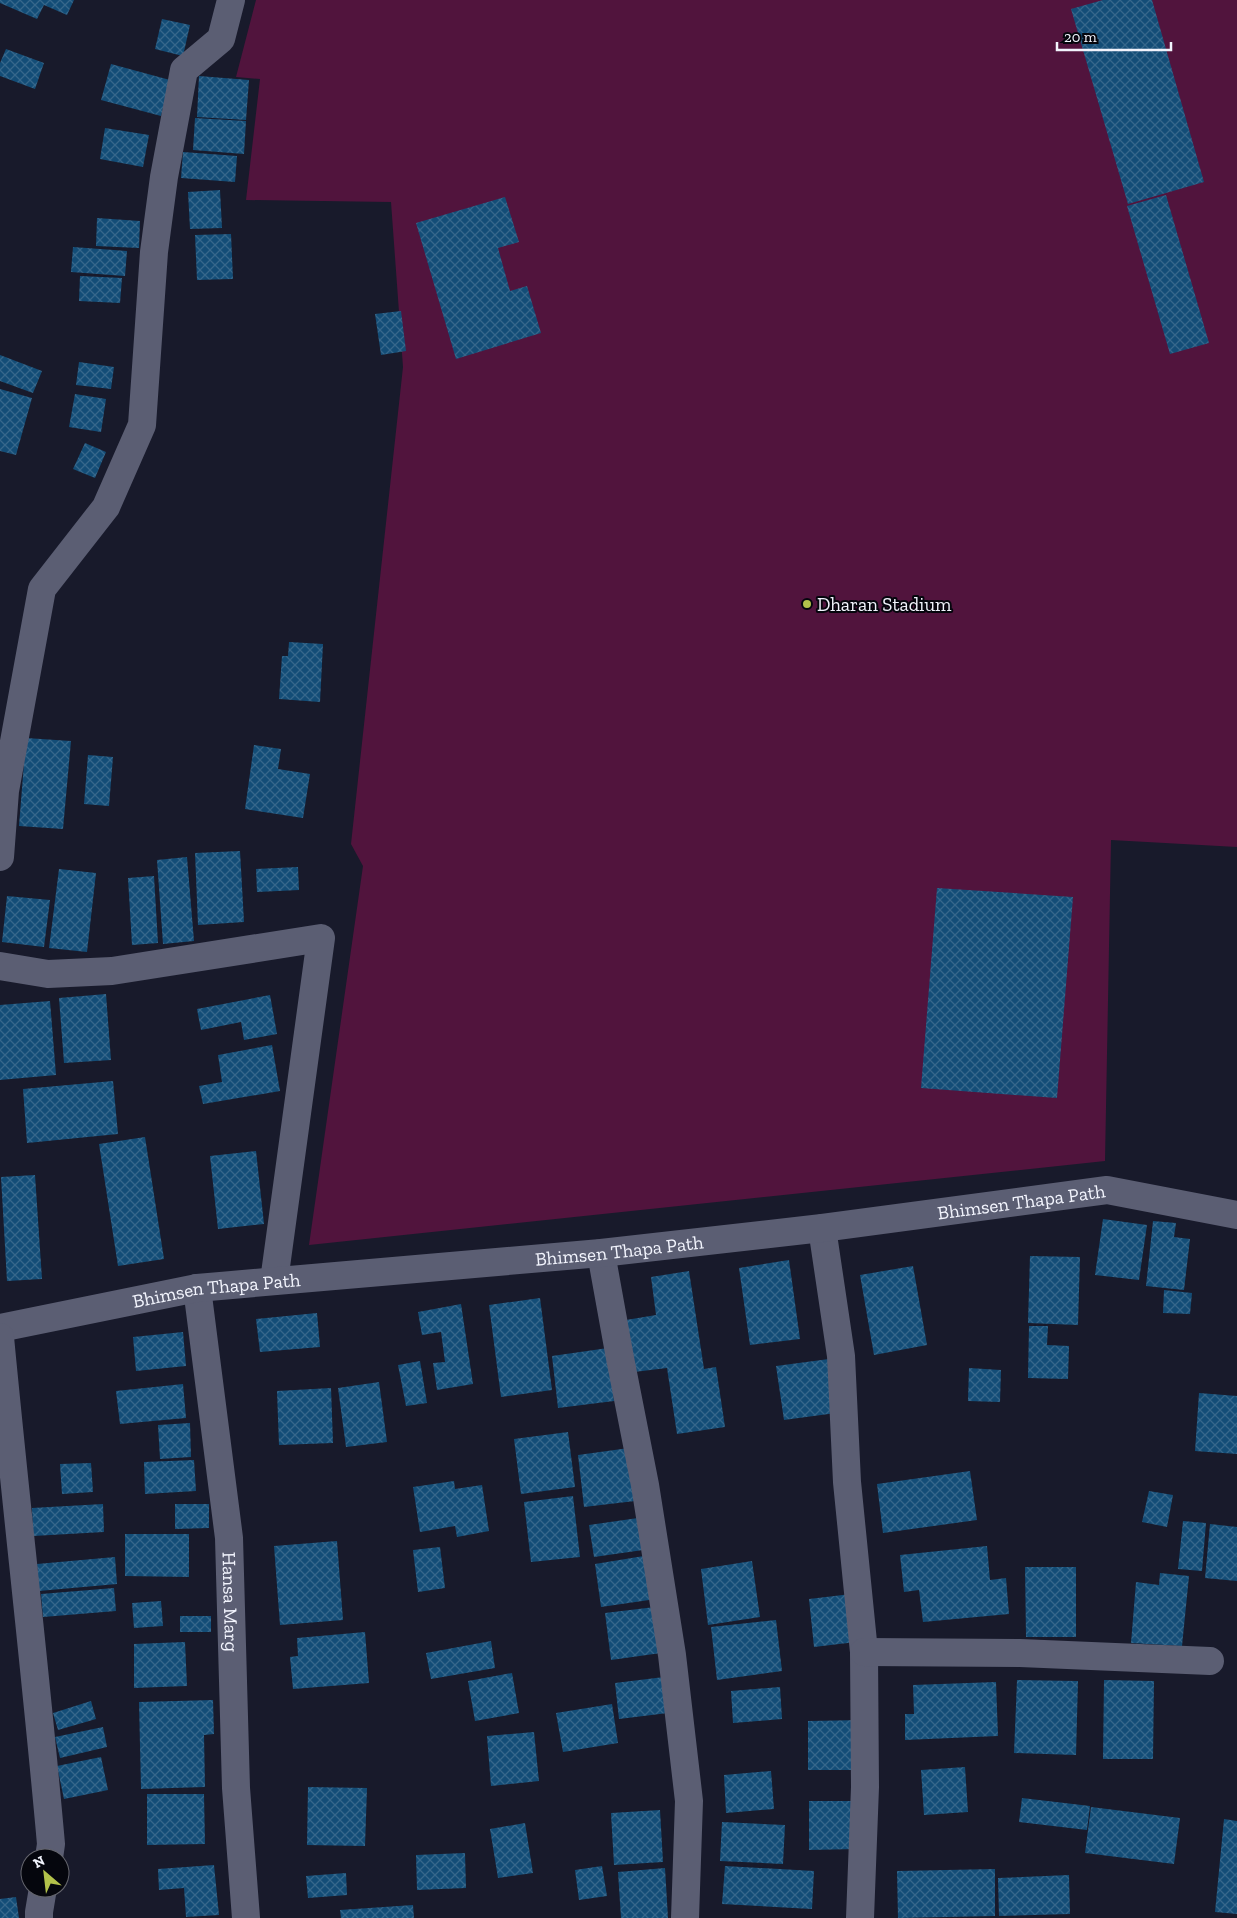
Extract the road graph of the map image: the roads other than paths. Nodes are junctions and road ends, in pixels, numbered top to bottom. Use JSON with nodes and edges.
{"nodes":[{"id":1,"x":231,"y":0,"type":"edge"},
{"id":2,"x":0,"y":857,"type":"edge"},
{"id":3,"x":0,"y":966,"type":"edge"},
{"id":4,"x":1237,"y":1215,"type":"edge"},
{"id":5,"x":822,"y":1228,"type":"junction"},
{"id":6,"x":601,"y":1254,"type":"junction"},
{"id":7,"x":274,"y":1281,"type":"junction"},
{"id":8,"x":197,"y":1288,"type":"junction"},
{"id":9,"x":0,"y":1328,"type":"edge"},
{"id":10,"x":0,"y":1336,"type":"edge"},
{"id":11,"x":864,"y":1652,"type":"junction"},
{"id":12,"x":1210,"y":1662,"type":"dead end"},
{"id":13,"x":51,"y":1848,"type":"edge"},
{"id":14,"x":41,"y":1898,"type":"edge"},
{"id":15,"x":40,"y":1918,"type":"edge"},
{"id":16,"x":246,"y":1918,"type":"edge"},
{"id":17,"x":686,"y":1918,"type":"edge"},
{"id":18,"x":860,"y":1918,"type":"edge"}],
"edges":[{"from":1,"to":2,"type":"street"},
{"from":3,"to":7,"type":"street"},
{"from":4,"to":5,"type":"street","name":"Bhimsen Thapa Path"},
{"from":5,"to":6,"type":"street","name":"Bhimsen Thapa Path"},
{"from":5,"to":11,"type":"street"},
{"from":6,"to":7,"type":"street","name":"Bhimsen Thapa Path"},
{"from":6,"to":17,"type":"street"},
{"from":7,"to":8,"type":"street","name":"Bhimsen Thapa Path"},
{"from":8,"to":9,"type":"street","name":"Bhimsen Thapa Path"},
{"from":8,"to":16,"type":"street","name":"Hansa Marg"},
{"from":10,"to":13,"type":"street"},
{"from":11,"to":12,"type":"street"},
{"from":11,"to":18,"type":"street"},
{"from":14,"to":15,"type":"street"}]}
